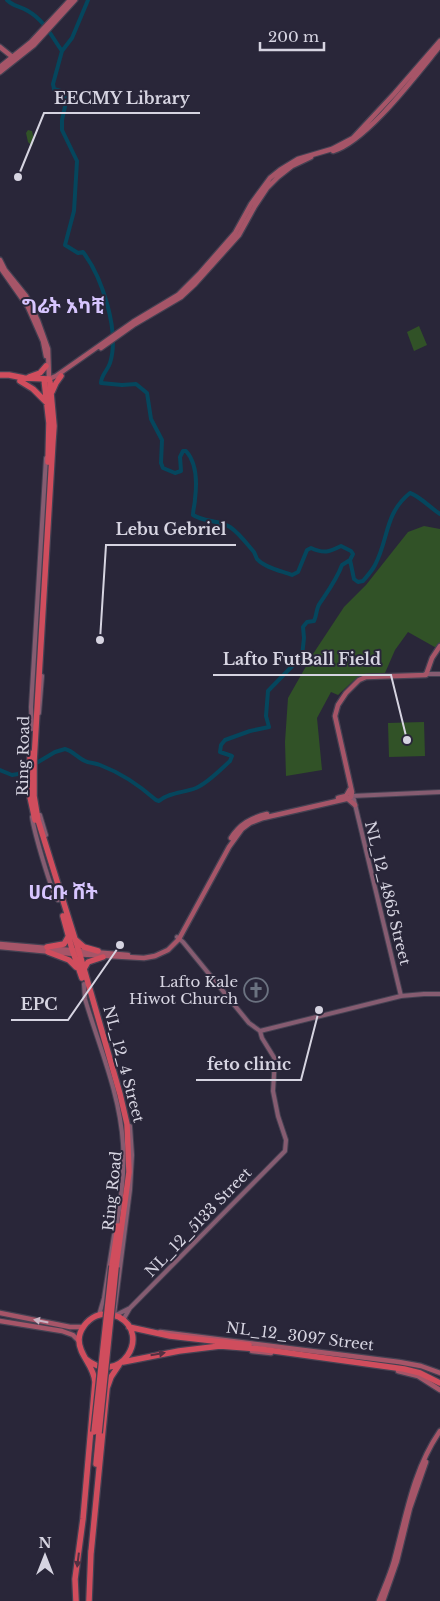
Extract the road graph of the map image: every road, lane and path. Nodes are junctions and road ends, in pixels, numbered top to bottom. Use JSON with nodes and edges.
{"nodes":[{"id":1,"x":70,"y":0,"type":"edge"},
{"id":2,"x":75,"y":0,"type":"edge"},
{"id":3,"x":52,"y":22,"type":"junction"},
{"id":4,"x":440,"y":41,"type":"edge"},
{"id":5,"x":440,"y":46,"type":"edge"},
{"id":6,"x":2,"y":51,"type":"edge"},
{"id":7,"x":14,"y":58,"type":"junction"},
{"id":8,"x":2,"y":66,"type":"edge"},
{"id":9,"x":0,"y":72,"type":"edge"},
{"id":10,"x":0,"y":260,"type":"edge"},
{"id":11,"x":0,"y":267,"type":"edge"},
{"id":12,"x":177,"y":298,"type":"junction"},
{"id":13,"x":48,"y":365,"type":"junction"},
{"id":14,"x":62,"y":373,"type":"junction"},
{"id":15,"x":0,"y":376,"type":"edge"},
{"id":16,"x":20,"y":379,"type":"junction"},
{"id":17,"x":45,"y":381,"type":"junction"},
{"id":18,"x":50,"y":396,"type":"junction"},
{"id":19,"x":47,"y":403,"type":"junction"},
{"id":20,"x":51,"y":441,"type":"junction"},
{"id":21,"x":440,"y":645,"type":"edge"},
{"id":22,"x":426,"y":674,"type":"junction"},
{"id":23,"x":440,"y":674,"type":"edge"},
{"id":24,"x":440,"y":792,"type":"edge"},
{"id":25,"x":350,"y":796,"type":"junction"},
{"id":26,"x":355,"y":805,"type":"joint"},
{"id":27,"x":71,"y":936,"type":"junction"},
{"id":28,"x":178,"y":938,"type":"junction"},
{"id":29,"x":0,"y":946,"type":"edge"},
{"id":30,"x":47,"y":949,"type":"junction"},
{"id":31,"x":98,"y":951,"type":"junction"},
{"id":32,"x":76,"y":952,"type":"junction"},
{"id":33,"x":103,"y":957,"type":"junction"},
{"id":34,"x":82,"y":970,"type":"junction"},
{"id":35,"x":85,"y":984,"type":"junction"},
{"id":36,"x":440,"y":994,"type":"edge"},
{"id":37,"x":402,"y":996,"type":"junction"},
{"id":38,"x":260,"y":1031,"type":"junction"},
{"id":39,"x":119,"y":1230,"type":"junction"},
{"id":40,"x":111,"y":1249,"type":"junction"},
{"id":41,"x":122,"y":1250,"type":"junction"},
{"id":42,"x":115,"y":1302,"type":"junction"},
{"id":43,"x":130,"y":1308,"type":"junction"},
{"id":44,"x":124,"y":1311,"type":"junction"},
{"id":45,"x":0,"y":1313,"type":"edge"},
{"id":46,"x":99,"y":1315,"type":"junction"},
{"id":47,"x":115,"y":1316,"type":"junction"},
{"id":48,"x":124,"y":1320,"type":"junction"},
{"id":49,"x":0,"y":1321,"type":"edge"},
{"id":50,"x":83,"y":1327,"type":"junction"},
{"id":51,"x":129,"y":1327,"type":"junction"},
{"id":52,"x":156,"y":1332,"type":"junction"},
{"id":53,"x":79,"y":1341,"type":"junction"},
{"id":54,"x":238,"y":1348,"type":"junction"},
{"id":55,"x":86,"y":1359,"type":"junction"},
{"id":56,"x":122,"y":1362,"type":"junction"},
{"id":57,"x":440,"y":1373,"type":"edge"},
{"id":58,"x":440,"y":1378,"type":"edge"},
{"id":59,"x":440,"y":1382,"type":"edge"},
{"id":60,"x":440,"y":1390,"type":"edge"},
{"id":61,"x":440,"y":1432,"type":"edge"},
{"id":62,"x":96,"y":1433,"type":"junction"},
{"id":63,"x":440,"y":1436,"type":"edge"},
{"id":64,"x":418,"y":1477,"type":"junction"},
{"id":65,"x":83,"y":1519,"type":"junction"},
{"id":66,"x":91,"y":1553,"type":"junction"},
{"id":67,"x":76,"y":1601,"type":"edge"},
{"id":68,"x":89,"y":1601,"type":"edge"},
{"id":69,"x":381,"y":1601,"type":"edge"}],
"edges":[{"from":1,"to":3,"type":"main road"},
{"from":2,"to":3,"type":"main road"},
{"from":3,"to":7,"type":"main road"},
{"from":4,"to":12,"type":"main road"},
{"from":5,"to":12,"type":"main road"},
{"from":6,"to":7,"type":"main road"},
{"from":6,"to":7,"type":"main road"},
{"from":6,"to":8,"type":"main road"},
{"from":7,"to":8,"type":"main road"},
{"from":7,"to":9,"type":"main road"},
{"from":10,"to":13,"type":"main road"},
{"from":11,"to":13,"type":"main road"},
{"from":12,"to":14,"type":"main road"},
{"from":13,"to":14,"type":"main road"},
{"from":13,"to":16,"type":"highway"},
{"from":13,"to":17,"type":"main road"},
{"from":14,"to":17,"type":"main road"},
{"from":14,"to":18,"type":"highway"},
{"from":15,"to":16,"type":"highway"},
{"from":16,"to":17,"type":"highway"},
{"from":16,"to":19,"type":"highway"},
{"from":17,"to":18,"type":"highway","name":"Ring Road"},
{"from":17,"to":19,"type":"highway","name":"Ring Road"},
{"from":18,"to":20,"type":"highway","name":"Ring Road"},
{"from":19,"to":20,"type":"highway","name":"Ring Road"},
{"from":20,"to":27,"type":"highway","name":"Ring Road"},
{"from":21,"to":22,"type":"main road"},
{"from":22,"to":23,"type":"street"},
{"from":22,"to":25,"type":"main road"},
{"from":24,"to":25,"type":"street"},
{"from":25,"to":26,"type":"main road"},
{"from":25,"to":28,"type":"main road"},
{"from":26,"to":37,"type":"street","name":"NL_12_4865 Street"},
{"from":27,"to":30,"type":"highway"},
{"from":27,"to":31,"type":"highway"},
{"from":27,"to":32,"type":"highway","name":"Ring Road"},
{"from":28,"to":31,"type":"main road"},
{"from":28,"to":33,"type":"main road"},
{"from":28,"to":38,"type":"street"},
{"from":29,"to":30,"type":"main road"},
{"from":30,"to":32,"type":"main road"},
{"from":30,"to":34,"type":"highway"},
{"from":31,"to":32,"type":"main road"},
{"from":32,"to":33,"type":"main road"},
{"from":32,"to":34,"type":"highway","name":"Ring Road"},
{"from":33,"to":34,"type":"highway"},
{"from":34,"to":35,"type":"highway","name":"Ring Road"},
{"from":35,"to":39,"type":"highway","name":"Ring Road"},
{"from":35,"to":40,"type":"street"},
{"from":35,"to":41,"type":"street","name":"NL_12_4 Street"},
{"from":36,"to":37,"type":"street"},
{"from":37,"to":38,"type":"street"},
{"from":38,"to":43,"type":"street","name":"NL_12_5133 Street"},
{"from":39,"to":40,"type":"highway"},
{"from":39,"to":41,"type":"highway"},
{"from":39,"to":62,"type":"highway","name":"Ring Road","bridge":true},
{"from":40,"to":46,"type":"street"},
{"from":41,"to":42,"type":"street","name":"NL_12_4 Street"},
{"from":42,"to":44,"type":"street"},
{"from":42,"to":47,"type":"street","name":"NL_12_4 Street"},
{"from":43,"to":44,"type":"street"},
{"from":43,"to":48,"type":"street"},
{"from":44,"to":47,"type":"street"},
{"from":50,"to":45,"type":"main road","one_way":true},
{"from":46,"to":47,"type":"highway"},
{"from":46,"to":50,"type":"highway"},
{"from":47,"to":48,"type":"highway"},
{"from":48,"to":51,"type":"highway"},
{"from":49,"to":53,"type":"main road"},
{"from":50,"to":53,"type":"highway"},
{"from":51,"to":52,"type":"highway"},
{"from":51,"to":56,"type":"highway"},
{"from":52,"to":57,"type":"main road","name":"NL_12_3097 Street"},
{"from":52,"to":58,"type":"highway"},
{"from":53,"to":55,"type":"highway"},
{"from":56,"to":54,"type":"highway","one_way":true},
{"from":54,"to":59,"type":"highway"},
{"from":54,"to":60,"type":"main road"},
{"from":55,"to":56,"type":"highway"},
{"from":55,"to":65,"type":"highway"},
{"from":56,"to":66,"type":"highway"},
{"from":61,"to":64,"type":"main road"},
{"from":62,"to":65,"type":"highway"},
{"from":62,"to":66,"type":"highway"},
{"from":63,"to":64,"type":"main road"},
{"from":64,"to":69,"type":"main road"},
{"from":65,"to":67,"type":"highway","one_way":true},
{"from":66,"to":68,"type":"highway"}]}
